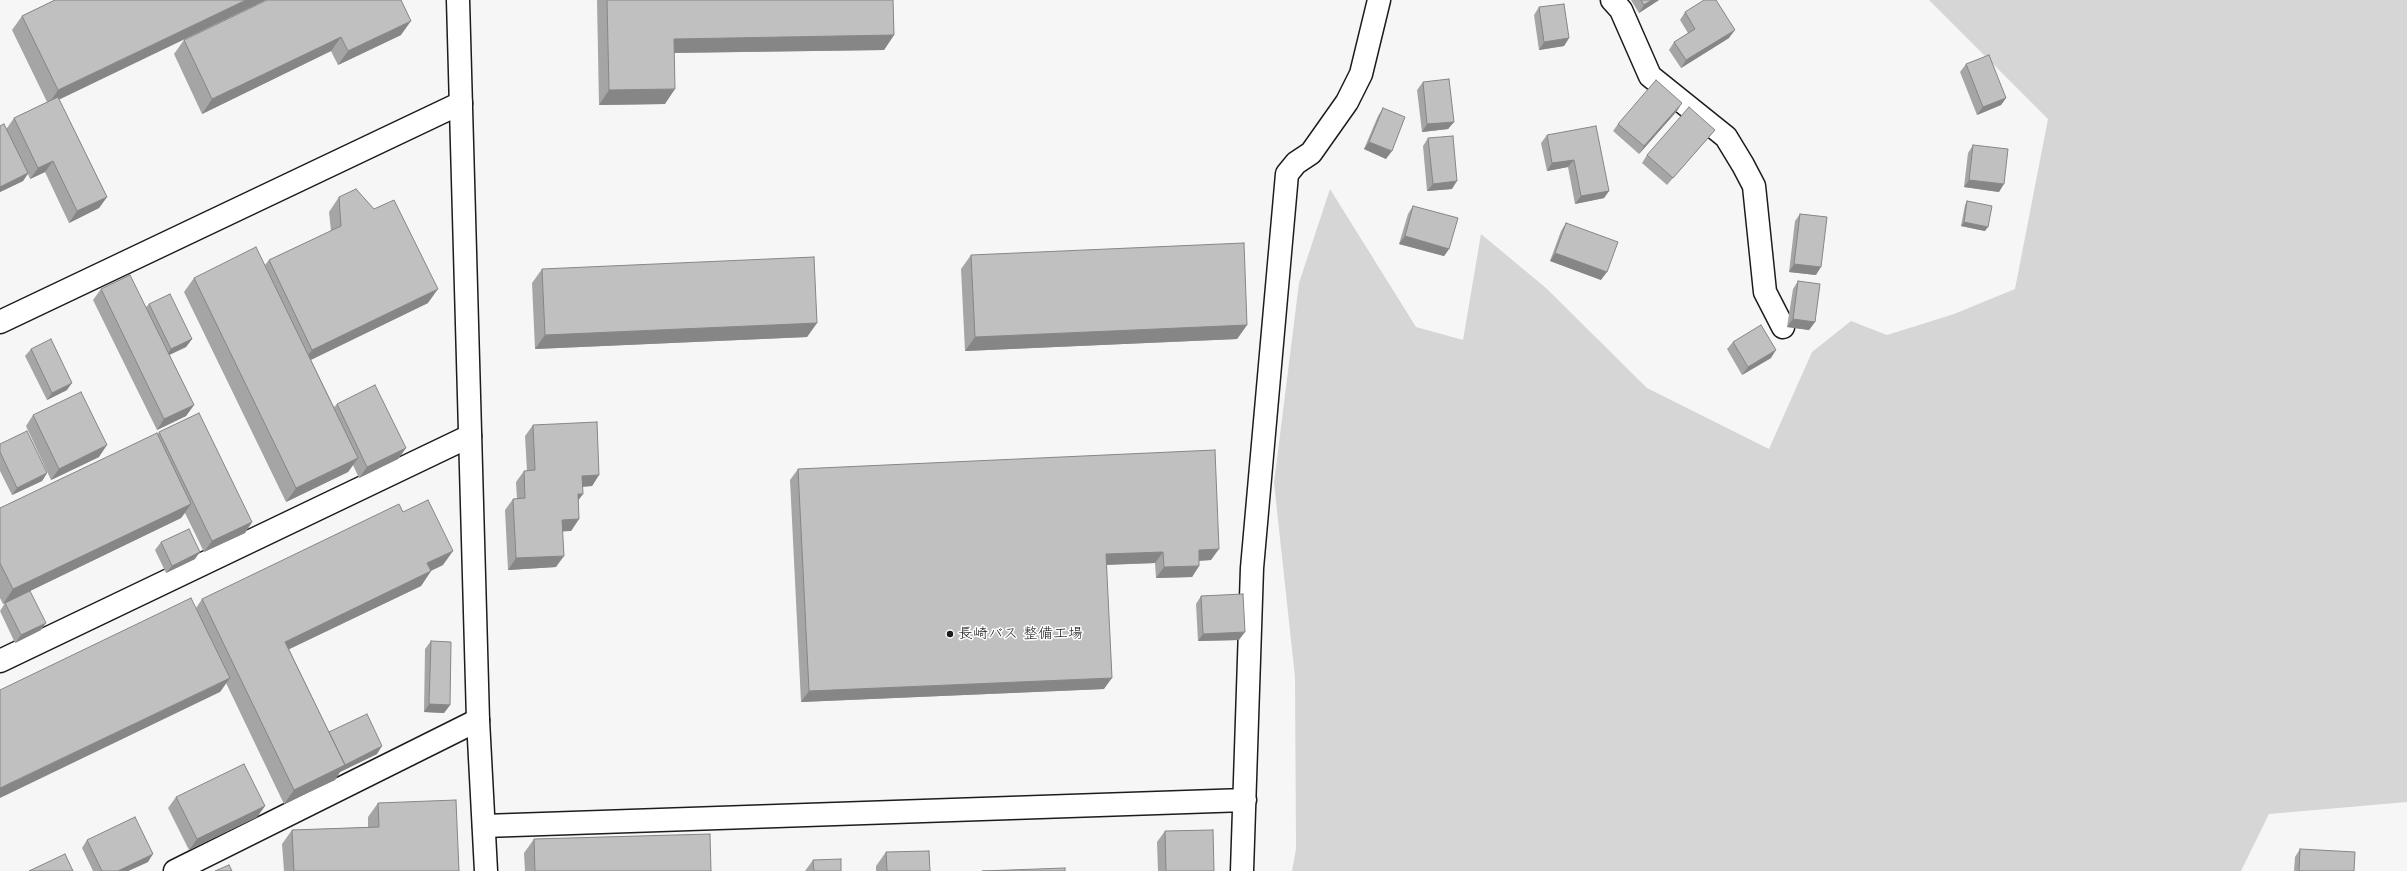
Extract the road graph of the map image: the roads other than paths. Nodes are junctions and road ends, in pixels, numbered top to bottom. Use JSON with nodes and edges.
{"nodes":[{"id":1,"x":458,"y":0,"type":"edge"},
{"id":2,"x":1379,"y":0,"type":"edge"},
{"id":3,"x":1612,"y":0,"type":"edge"},
{"id":4,"x":461,"y":103,"type":"junction"},
{"id":5,"x":0,"y":322,"type":"edge"},
{"id":6,"x":1783,"y":327,"type":"dead end"},
{"id":7,"x":470,"y":436,"type":"junction"},
{"id":8,"x":0,"y":661,"type":"edge"},
{"id":9,"x":478,"y":720,"type":"junction"},
{"id":10,"x":1245,"y":800,"type":"junction"},
{"id":11,"x":484,"y":826,"type":"junction"},
{"id":12,"x":175,"y":871,"type":"edge"},
{"id":13,"x":486,"y":871,"type":"edge"},
{"id":14,"x":1242,"y":871,"type":"edge"}],
"edges":[{"from":1,"to":4,"type":"street"},
{"from":2,"to":10,"type":"street"},
{"from":3,"to":6,"type":"street"},
{"from":4,"to":5,"type":"street"},
{"from":4,"to":7,"type":"street"},
{"from":7,"to":8,"type":"street"},
{"from":7,"to":9,"type":"street"},
{"from":9,"to":11,"type":"street"},
{"from":9,"to":12,"type":"street"},
{"from":10,"to":11,"type":"street"},
{"from":10,"to":14,"type":"street"},
{"from":11,"to":13,"type":"street"}]}
